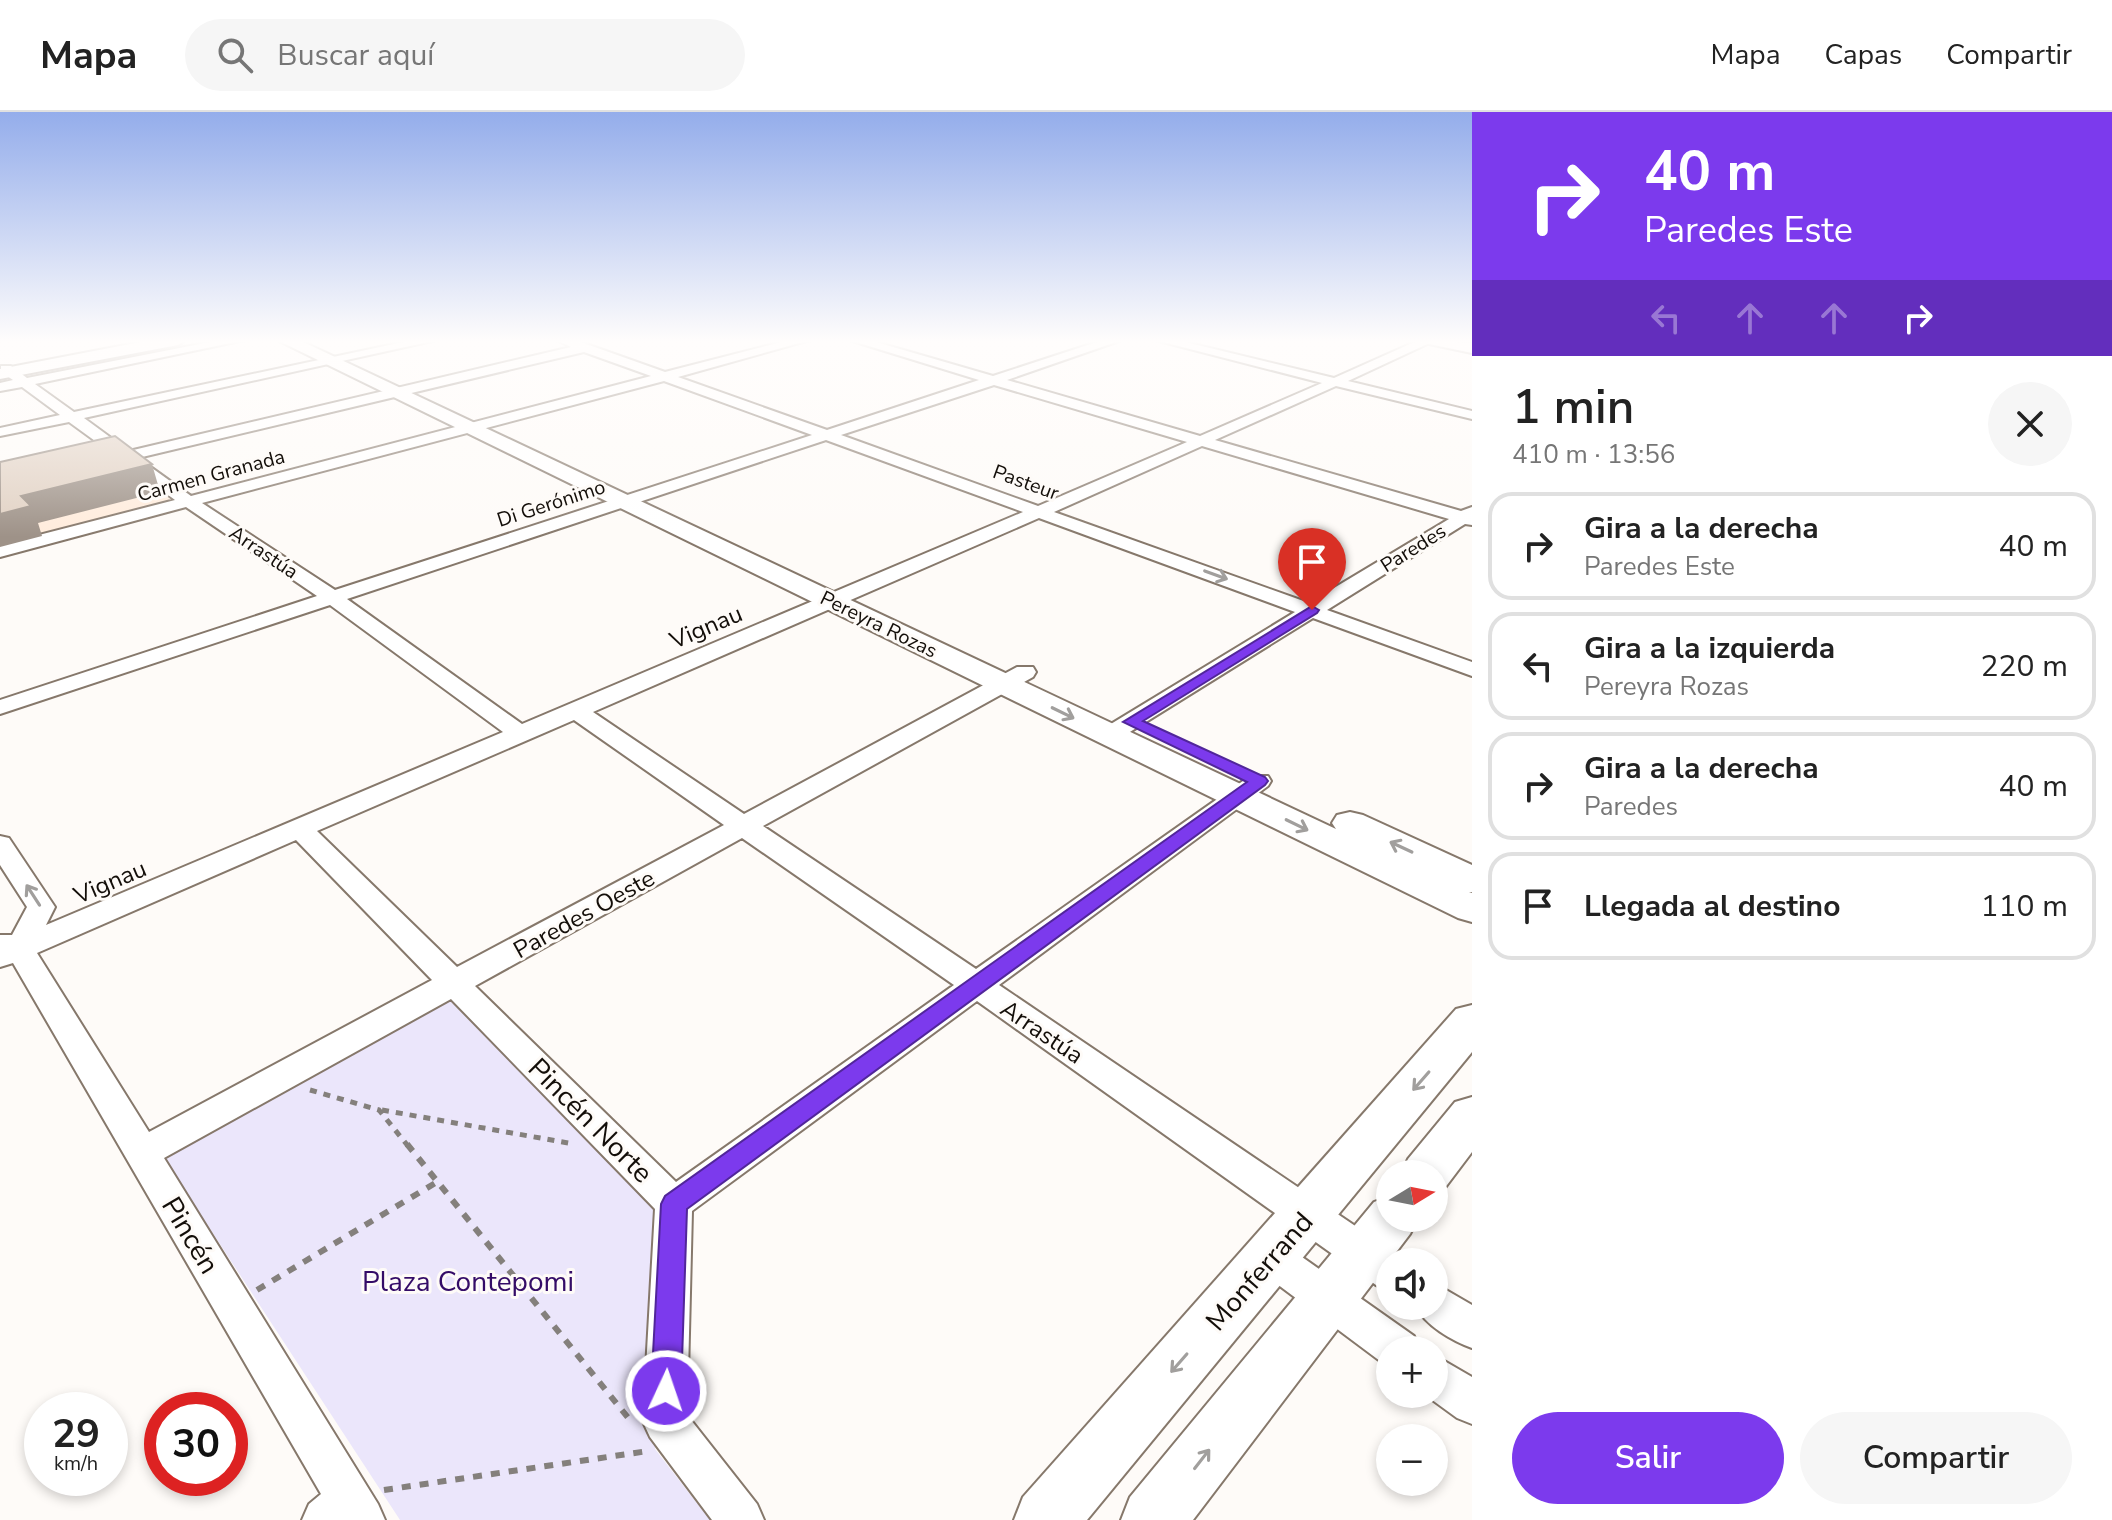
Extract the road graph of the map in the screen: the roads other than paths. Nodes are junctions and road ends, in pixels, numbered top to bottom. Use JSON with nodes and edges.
{"nodes":[{"id":1,"x":54,"y":406,"type":"edge"},
{"id":2,"x":125,"y":406,"type":"edge"},
{"id":3,"x":338,"y":406,"type":"edge"},
{"id":4,"x":437,"y":406,"type":"edge"},
{"id":5,"x":556,"y":406,"type":"edge"},
{"id":6,"x":755,"y":406,"type":"edge"},
{"id":7,"x":770,"y":406,"type":"edge"},
{"id":8,"x":917,"y":406,"type":"edge"},
{"id":9,"x":1097,"y":406,"type":"edge"},
{"id":10,"x":1282,"y":406,"type":"edge"},
{"id":11,"x":1433,"y":406,"type":"edge"},
{"id":12,"x":1472,"y":415,"type":"edge"},
{"id":13,"x":72,"y":417,"type":"junction"},
{"id":14,"x":479,"y":426,"type":"junction"},
{"id":15,"x":0,"y":432,"type":"edge"},
{"id":16,"x":837,"y":432,"type":"junction"},
{"id":17,"x":1209,"y":438,"type":"junction"},
{"id":18,"x":126,"y":456,"type":"junction"},
{"id":19,"x":84,"y":466,"type":"edge"},
{"id":20,"x":634,"y":499,"type":"junction"},
{"id":21,"x":189,"y":502,"type":"junction"},
{"id":22,"x":1050,"y":507,"type":"junction"},
{"id":23,"x":1470,"y":514,"type":"edge"},
{"id":24,"x":0,"y":551,"type":"edge"},
{"id":25,"x":841,"y":597,"type":"junction"},
{"id":26,"x":333,"y":598,"type":"junction"},
{"id":27,"x":1320,"y":605,"type":"junction"},
{"id":28,"x":1458,"y":645,"type":"dead end"},
{"id":29,"x":1472,"y":669,"type":"edge"},
{"id":30,"x":1014,"y":678,"type":"junction"},
{"id":31,"x":0,"y":707,"type":"edge"},
{"id":32,"x":576,"y":711,"type":"junction"},
{"id":33,"x":1120,"y":728,"type":"junction"},
{"id":34,"x":521,"y":734,"type":"junction"},
{"id":35,"x":1248,"y":789,"type":"junction"},
{"id":36,"x":743,"y":826,"type":"junction"},
{"id":37,"x":300,"y":829,"type":"junction"},
{"id":38,"x":0,"y":844,"type":"edge"},
{"id":39,"x":1472,"y":880,"type":"edge"},
{"id":40,"x":1472,"y":909,"type":"edge"},
{"id":41,"x":7,"y":949,"type":"edge"},
{"id":42,"x":455,"y":984,"type":"junction"},
{"id":43,"x":975,"y":986,"type":"junction"},
{"id":44,"x":1472,"y":1021,"type":"edge"},
{"id":45,"x":1472,"y":1116,"type":"edge"},
{"id":46,"x":142,"y":1153,"type":"junction"},
{"id":47,"x":1437,"y":1160,"type":"edge"},
{"id":48,"x":674,"y":1204,"type":"junction"},
{"id":49,"x":1307,"y":1215,"type":"junction"},
{"id":50,"x":1382,"y":1248,"type":"edge"},
{"id":51,"x":1376,"y":1254,"type":"edge"},
{"id":52,"x":1271,"y":1257,"type":"junction"},
{"id":53,"x":1328,"y":1299,"type":"junction"},
{"id":54,"x":1448,"y":1312,"type":"edge"},
{"id":55,"x":1472,"y":1329,"type":"edge"},
{"id":56,"x":1380,"y":1336,"type":"edge"},
{"id":57,"x":1448,"y":1386,"type":"edge"},
{"id":58,"x":1472,"y":1403,"type":"edge"},
{"id":59,"x":355,"y":1508,"type":"edge"},
{"id":60,"x":741,"y":1520,"type":"edge"},
{"id":61,"x":1046,"y":1520,"type":"edge"},
{"id":62,"x":1153,"y":1520,"type":"edge"}],
"edges":[{"from":1,"to":13,"type":"street","name":"Arrastúa"},
{"from":2,"to":13,"type":"street"},
{"from":3,"to":18,"type":"street"},
{"from":4,"to":14,"type":"street","name":"Pereyra Rozas"},
{"from":5,"to":14,"type":"street","name":"Carmen Granada"},
{"from":6,"to":16,"type":"street","name":"Pasteur"},
{"from":7,"to":16,"type":"street","name":"Pasteur"},
{"from":8,"to":16,"type":"street","name":"Di Gerónimo"},
{"from":9,"to":17,"type":"street"},
{"from":10,"to":17,"type":"street","name":"Vignau"},
{"from":11,"to":12,"type":"street"},
{"from":13,"to":15,"type":"street"},
{"from":13,"to":18,"type":"street","name":"Arrastúa"},
{"from":14,"to":20,"type":"street","name":"Pereyra Rozas"},
{"from":14,"to":21,"type":"street","name":"Carmen Granada"},
{"from":16,"to":20,"type":"street","name":"Di Gerónimo"},
{"from":16,"to":22,"type":"street","name":"Pasteur"},
{"from":17,"to":22,"type":"street","name":"Vignau"},
{"from":17,"to":23,"type":"street"},
{"from":18,"to":19,"type":"street"},
{"from":18,"to":21,"type":"street","name":"Arrastúa"},
{"from":20,"to":25,"type":"street","name":"Pereyra Rozas"},
{"from":20,"to":26,"type":"street","name":"Di Gerónimo"},
{"from":21,"to":24,"type":"street","name":"Carmen Granada"},
{"from":21,"to":26,"type":"street","name":"Arrastúa"},
{"from":22,"to":25,"type":"street","name":"Vignau"},
{"from":22,"to":27,"type":"street","name":"Pasteur"},
{"from":23,"to":27,"type":"street","name":"Paredes"},
{"from":25,"to":30,"type":"street","name":"Pereyra Rozas"},
{"from":25,"to":32,"type":"street","name":"Vignau"},
{"from":26,"to":31,"type":"street","name":"Di Gerónimo"},
{"from":26,"to":34,"type":"street","name":"Arrastúa"},
{"from":27,"to":28,"type":"street","name":"Pasteur"},
{"from":27,"to":29,"type":"street","name":"Pasteur"},
{"from":27,"to":33,"type":"street","name":"Paredes"},
{"from":30,"to":33,"type":"street","name":"Pereyra Rozas"},
{"from":30,"to":36,"type":"street","name":"Paredes Oeste"},
{"from":32,"to":34,"type":"street","name":"Vignau"},
{"from":32,"to":36,"type":"street","name":"Arrastúa"},
{"from":33,"to":35,"type":"street","name":"Pereyra Rozas"},
{"from":34,"to":37,"type":"street","name":"Vignau"},
{"from":39,"to":35,"type":"street","name":"Pereyra Rozas","one_way":true},
{"from":35,"to":40,"type":"street","name":"Pereyra Rozas","one_way":true},
{"from":35,"to":43,"type":"street"},
{"from":36,"to":42,"type":"street","name":"Paredes Oeste"},
{"from":36,"to":43,"type":"street","name":"Arrastúa"},
{"from":37,"to":41,"type":"street","name":"Vignau"},
{"from":37,"to":42,"type":"street","name":"Pincén Norte"},
{"from":41,"to":38,"type":"street","one_way":true},
{"from":41,"to":46,"type":"street","name":"Pincén"},
{"from":42,"to":46,"type":"street","name":"Paredes Oeste"},
{"from":42,"to":48,"type":"street","name":"Pincén Norte"},
{"from":43,"to":48,"type":"street"},
{"from":43,"to":49,"type":"street","name":"Arrastúa"},
{"from":44,"to":49,"type":"street","name":"Monferrand","one_way":true},
{"from":45,"to":47,"type":"street"},
{"from":46,"to":59,"type":"street","name":"Pincén"},
{"from":48,"to":60,"type":"street"},
{"from":49,"to":50,"type":"street","name":"Arrastúa"},
{"from":49,"to":52,"type":"street","name":"Monferrand"},
{"from":51,"to":53,"type":"street"},
{"from":52,"to":53,"type":"street"},
{"from":52,"to":61,"type":"street","name":"Monferrand","one_way":true},
{"from":53,"to":56,"type":"street"},
{"from":62,"to":53,"type":"street","one_way":true},
{"from":54,"to":55,"type":"street"},
{"from":57,"to":58,"type":"street"}]}
